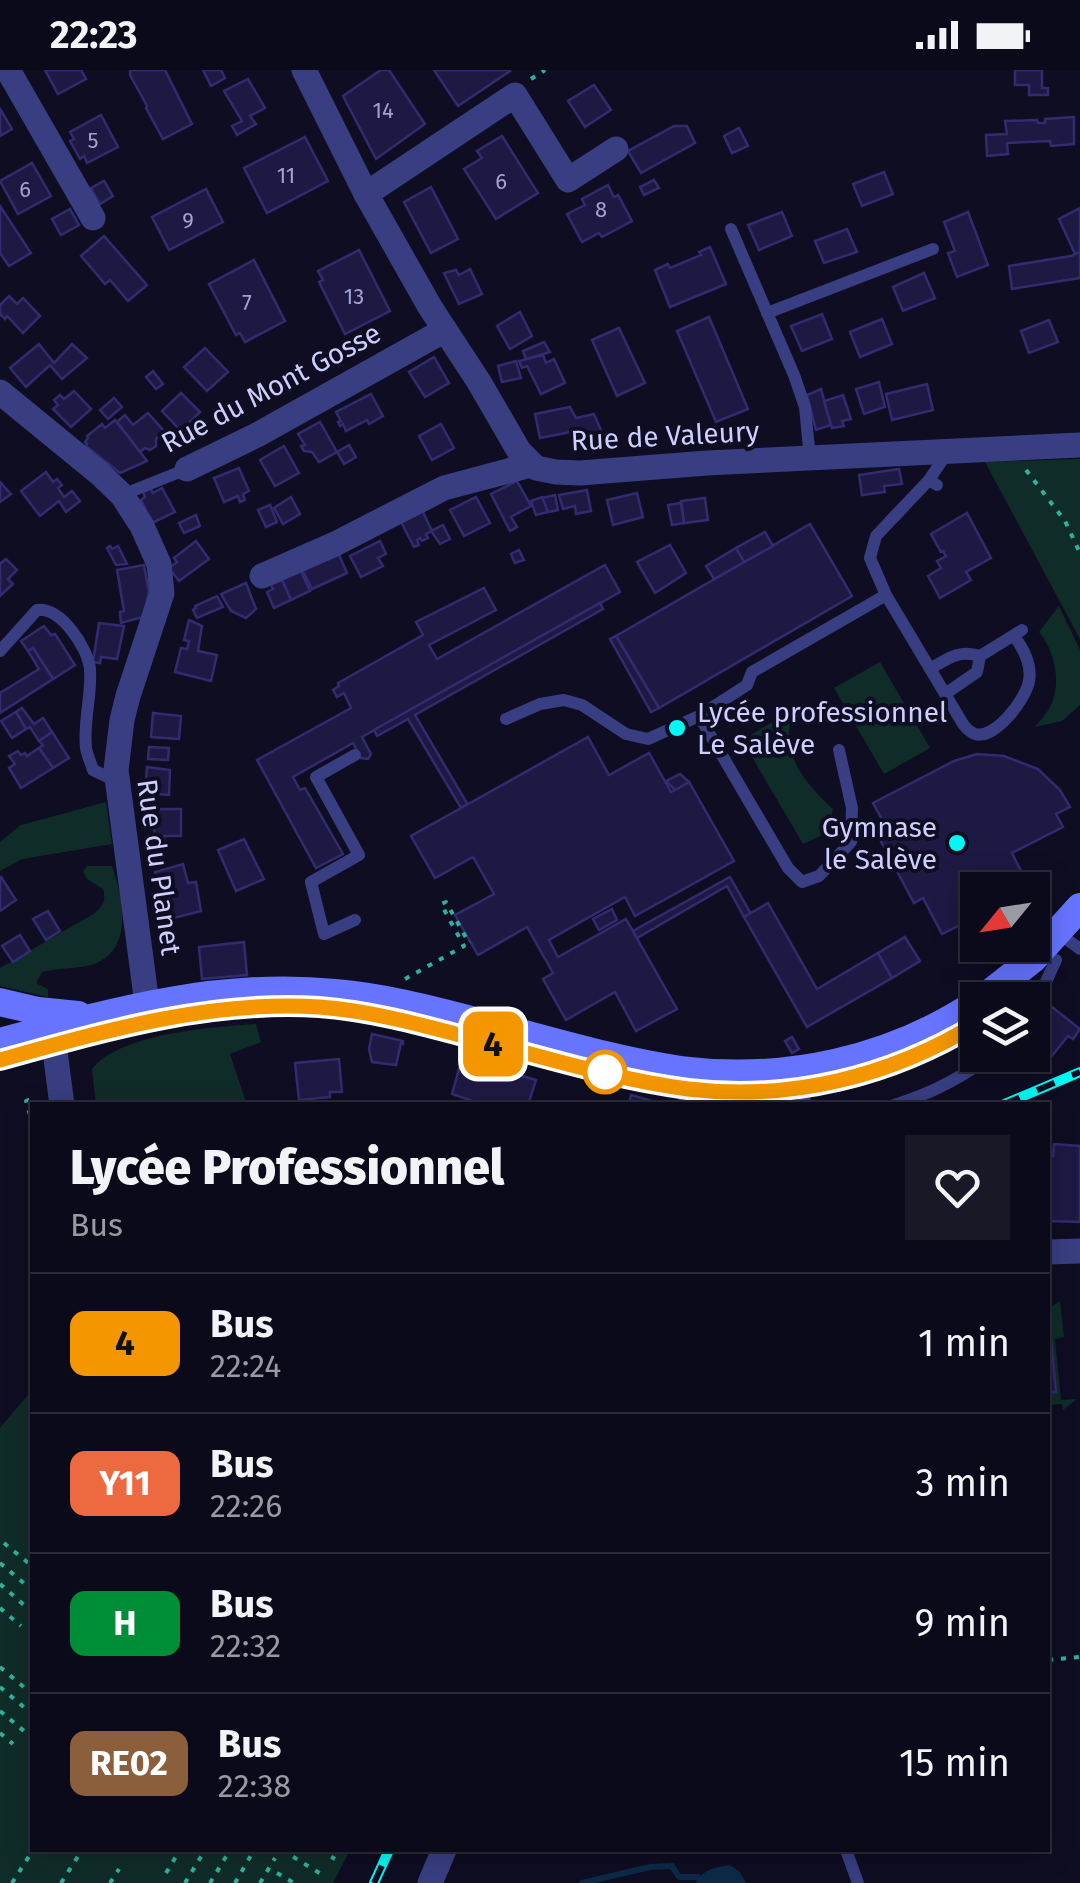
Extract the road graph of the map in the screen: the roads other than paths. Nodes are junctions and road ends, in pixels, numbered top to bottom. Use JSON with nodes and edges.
{"nodes":[{"id":1,"x":8,"y":70,"type":"edge"},
{"id":2,"x":304,"y":70,"type":"edge"},
{"id":3,"x":616,"y":149,"type":"dead end"},
{"id":4,"x":366,"y":194,"type":"junction"},
{"id":5,"x":92,"y":218,"type":"dead end"},
{"id":6,"x":732,"y":229,"type":"dead end"},
{"id":7,"x":933,"y":249,"type":"dead end"},
{"id":8,"x":767,"y":313,"type":"junction"},
{"id":9,"x":445,"y":330,"type":"junction"},
{"id":10,"x":0,"y":392,"type":"edge"},
{"id":11,"x":1080,"y":445,"type":"edge"},
{"id":12,"x":947,"y":453,"type":"junction"},
{"id":13,"x":810,"y":459,"type":"junction"},
{"id":14,"x":531,"y":465,"type":"junction"},
{"id":15,"x":188,"y":469,"type":"joint"},
{"id":16,"x":122,"y":495,"type":"junction"},
{"id":17,"x":262,"y":576,"type":"dead end"},
{"id":18,"x":886,"y":595,"type":"junction"},
{"id":19,"x":0,"y":651,"type":"edge"},
{"id":20,"x":980,"y":656,"type":"junction"},
{"id":21,"x":930,"y":669,"type":"junction"},
{"id":22,"x":945,"y":694,"type":"junction"},
{"id":23,"x":699,"y":716,"type":"junction"},
{"id":24,"x":506,"y":719,"type":"dead end"},
{"id":25,"x":839,"y":750,"type":"dead end"},
{"id":26,"x":355,"y":755,"type":"dead end"},
{"id":27,"x":116,"y":782,"type":"junction"},
{"id":28,"x":1080,"y":907,"type":"edge"},
{"id":29,"x":355,"y":920,"type":"dead end"},
{"id":30,"x":1069,"y":944,"type":"edge"},
{"id":31,"x":1004,"y":982,"type":"edge"},
{"id":32,"x":1030,"y":982,"type":"edge"},
{"id":33,"x":1048,"y":982,"type":"edge"},
{"id":34,"x":0,"y":1002,"type":"edge"},
{"id":35,"x":146,"y":1004,"type":"junction"},
{"id":36,"x":960,"y":1012,"type":"edge"},
{"id":37,"x":100,"y":1015,"type":"junction"},
{"id":38,"x":960,"y":1033,"type":"edge"},
{"id":39,"x":53,"y":1036,"type":"junction"},
{"id":40,"x":0,"y":1042,"type":"edge"},
{"id":41,"x":0,"y":1060,"type":"edge"},
{"id":42,"x":969,"y":1072,"type":"edge"},
{"id":43,"x":704,"y":1089,"type":"edge"},
{"id":44,"x":804,"y":1096,"type":"edge"},
{"id":45,"x":62,"y":1102,"type":"edge"},
{"id":46,"x":902,"y":1102,"type":"edge"},
{"id":47,"x":1080,"y":1251,"type":"edge"},
{"id":48,"x":1050,"y":1252,"type":"edge"},
{"id":49,"x":443,"y":1852,"type":"edge"},
{"id":50,"x":847,"y":1852,"type":"edge"},
{"id":51,"x":430,"y":1883,"type":"edge"},
{"id":52,"x":858,"y":1883,"type":"edge"}],
"edges":[{"from":1,"to":5,"type":"street"},
{"from":2,"to":4,"type":"street","name":"Rue de Valeury"},
{"from":3,"to":4,"type":"street"},
{"from":4,"to":9,"type":"street","name":"Rue de Valeury"},
{"from":6,"to":8,"type":"lane"},
{"from":7,"to":8,"type":"lane"},
{"from":8,"to":13,"type":"lane"},
{"from":9,"to":14,"type":"street","name":"Rue de Valeury"},
{"from":9,"to":15,"type":"street","name":"Rue du Mont Gosse"},
{"from":10,"to":16,"type":"street","name":"Rue du Planet"},
{"from":11,"to":12,"type":"street","name":"Rue de Valeury"},
{"from":12,"to":13,"type":"street","name":"Rue de Valeury"},
{"from":12,"to":18,"type":"lane"},
{"from":13,"to":14,"type":"street","name":"Rue de Valeury"},
{"from":14,"to":17,"type":"street"},
{"from":15,"to":16,"type":"lane","name":"Rue du Mont Gosse"},
{"from":16,"to":27,"type":"street","name":"Rue du Planet"},
{"from":18,"to":21,"type":"lane"},
{"from":18,"to":23,"type":"lane"},
{"from":19,"to":27,"type":"lane"},
{"from":20,"to":21,"type":"lane"},
{"from":20,"to":22,"type":"lane"},
{"from":20,"to":22,"type":"lane"},
{"from":21,"to":22,"type":"lane"},
{"from":23,"to":24,"type":"lane"},
{"from":23,"to":25,"type":"lane"},
{"from":26,"to":29,"type":"lane"},
{"from":27,"to":35,"type":"street","name":"Rue du Planet"},
{"from":28,"to":30,"type":"main road"},
{"from":30,"to":31,"type":"main road"},
{"from":30,"to":32,"type":"main road"},
{"from":30,"to":33,"type":"lane"},
{"from":34,"to":37,"type":"main road"},
{"from":35,"to":37,"type":"main road"},
{"from":35,"to":43,"type":"main road"},
{"from":36,"to":43,"type":"main road"},
{"from":37,"to":39,"type":"main road"},
{"from":38,"to":44,"type":"main road"},
{"from":39,"to":40,"type":"main road"},
{"from":39,"to":41,"type":"main road"},
{"from":39,"to":43,"type":"main road"},
{"from":39,"to":45,"type":"street"},
{"from":42,"to":46,"type":"lane"},
{"from":43,"to":44,"type":"main road"},
{"from":47,"to":48,"type":"street"},
{"from":49,"to":51,"type":"street"},
{"from":50,"to":52,"type":"lane"}]}
